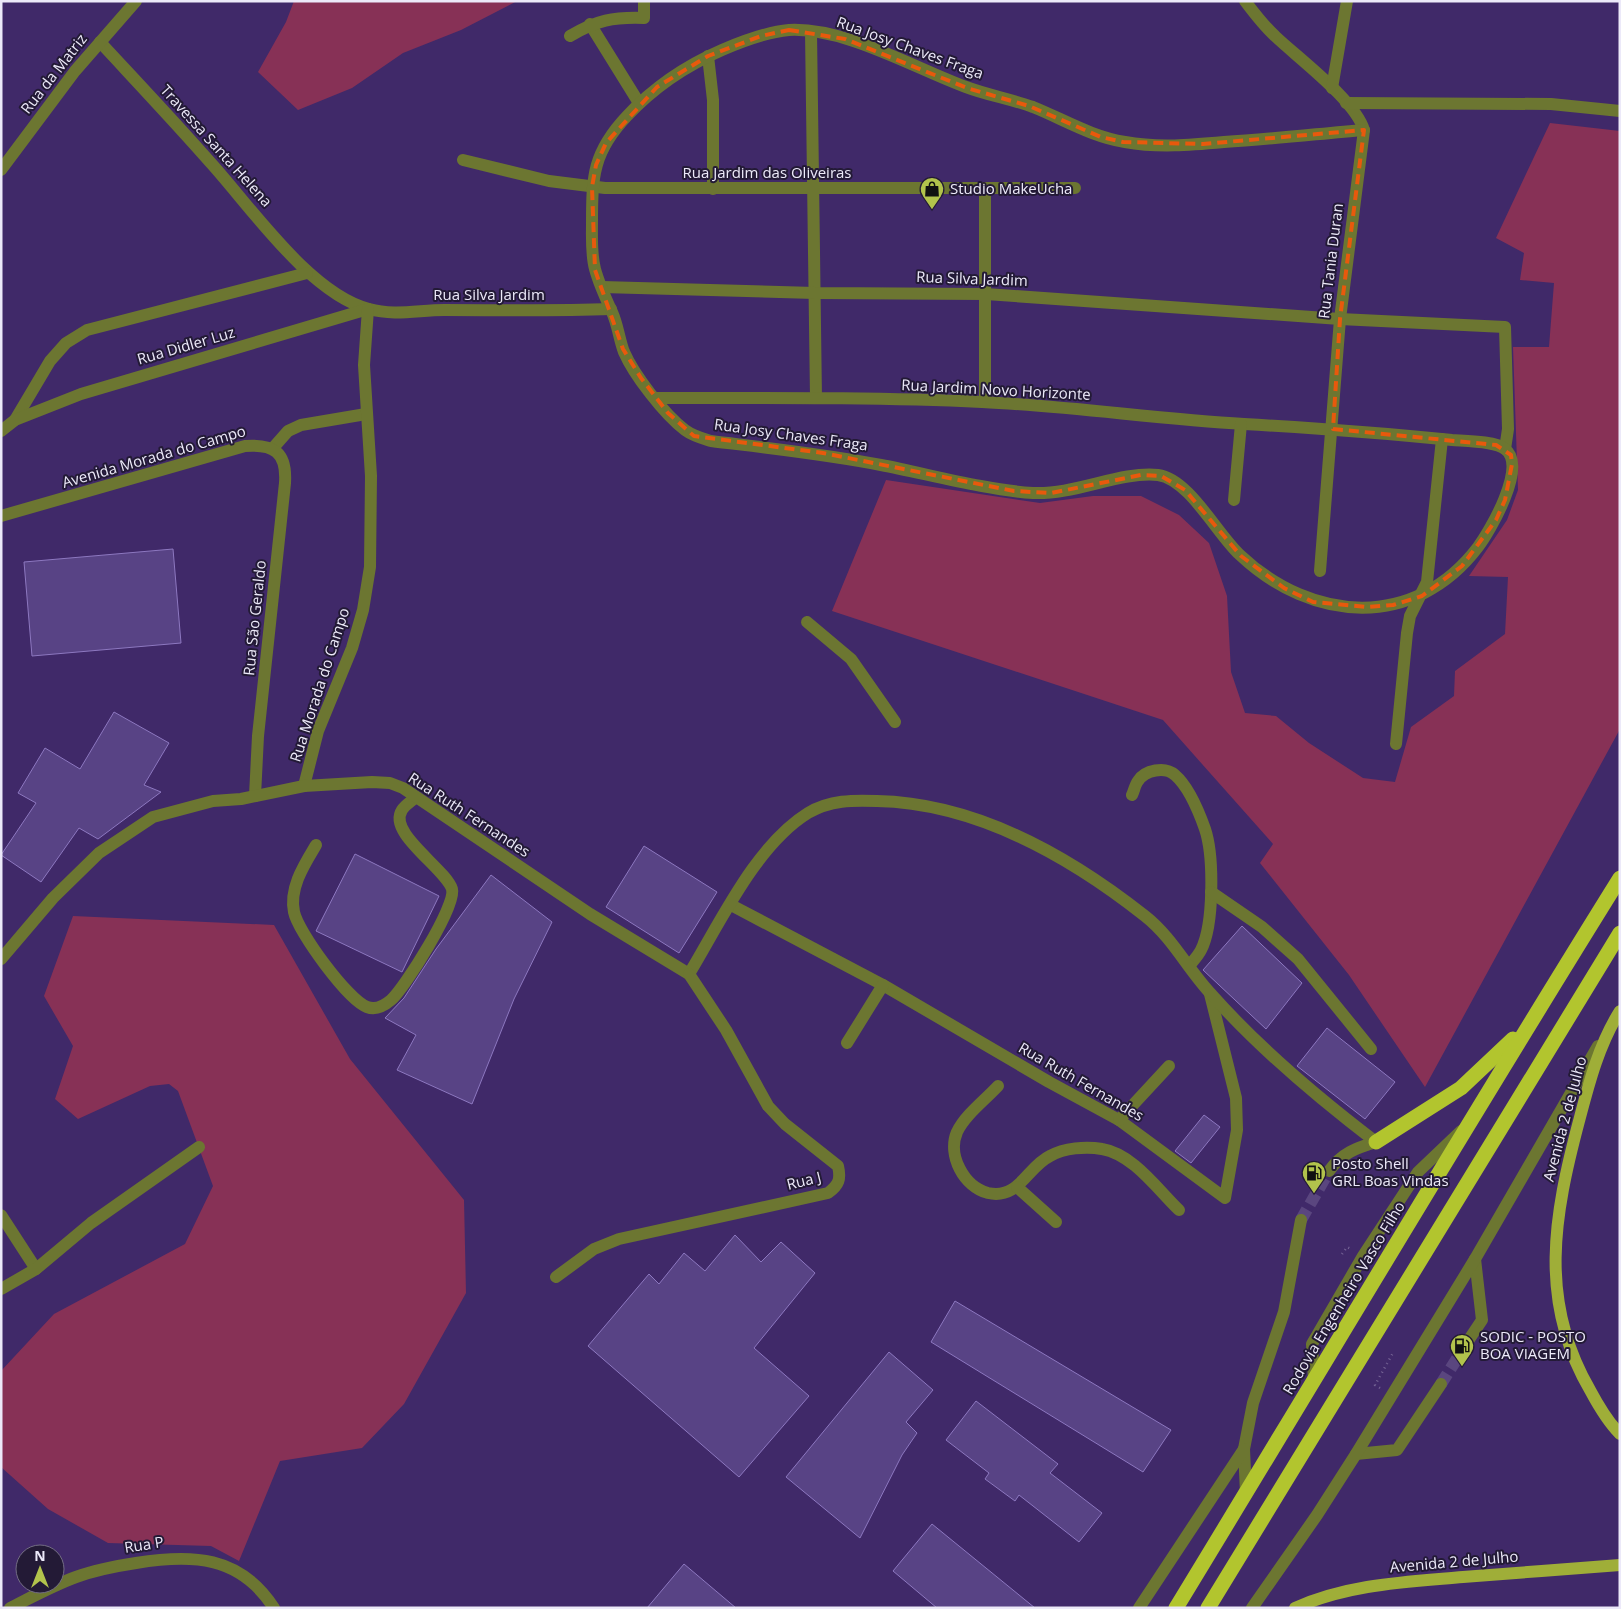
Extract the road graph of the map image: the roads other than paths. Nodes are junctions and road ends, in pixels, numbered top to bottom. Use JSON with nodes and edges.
{"nodes":[{"id":1,"x":136,"y":1,"type":"edge"},
{"id":2,"x":644,"y":1,"type":"edge"},
{"id":3,"x":1245,"y":1,"type":"edge"},
{"id":4,"x":1347,"y":1,"type":"edge"},
{"id":5,"x":590,"y":24,"type":"junction"},
{"id":6,"x":811,"y":32,"type":"junction"},
{"id":7,"x":570,"y":36,"type":"dead end"},
{"id":8,"x":100,"y":42,"type":"junction"},
{"id":9,"x":708,"y":56,"type":"junction"},
{"id":10,"x":1332,"y":88,"type":"junction"},
{"id":11,"x":639,"y":103,"type":"junction"},
{"id":12,"x":1346,"y":103,"type":"junction"},
{"id":13,"x":1620,"y":111,"type":"edge"},
{"id":14,"x":1364,"y":130,"type":"junction"},
{"id":15,"x":463,"y":160,"type":"dead end"},
{"id":16,"x":1,"y":170,"type":"edge"},
{"id":17,"x":592,"y":187,"type":"junction"},
{"id":18,"x":1074,"y":188,"type":"dead end"},
{"id":19,"x":985,"y":189,"type":"junction"},
{"id":20,"x":713,"y":190,"type":"junction"},
{"id":21,"x":813,"y":190,"type":"junction"},
{"id":22,"x":308,"y":273,"type":"junction"},
{"id":23,"x":602,"y":287,"type":"junction"},
{"id":24,"x":816,"y":293,"type":"junction"},
{"id":25,"x":986,"y":294,"type":"junction"},
{"id":26,"x":368,"y":309,"type":"junction"},
{"id":27,"x":611,"y":309,"type":"junction"},
{"id":28,"x":1340,"y":319,"type":"junction"},
{"id":29,"x":656,"y":398,"type":"junction"},
{"id":30,"x":816,"y":398,"type":"junction"},
{"id":31,"x":985,"y":402,"type":"junction"},
{"id":32,"x":366,"y":414,"type":"junction"},
{"id":33,"x":15,"y":420,"type":"junction"},
{"id":34,"x":1241,"y":424,"type":"junction"},
{"id":35,"x":1333,"y":429,"type":"junction"},
{"id":36,"x":1,"y":431,"type":"edge"},
{"id":37,"x":1442,"y":439,"type":"junction"},
{"id":38,"x":273,"y":448,"type":"junction"},
{"id":39,"x":1505,"y":449,"type":"junction"},
{"id":40,"x":1234,"y":500,"type":"dead end"},
{"id":41,"x":1,"y":516,"type":"edge"},
{"id":42,"x":1320,"y":571,"type":"dead end"},
{"id":43,"x":1422,"y":596,"type":"junction"},
{"id":44,"x":807,"y":622,"type":"dead end"},
{"id":45,"x":895,"y":722,"type":"dead end"},
{"id":46,"x":1396,"y":744,"type":"dead end"},
{"id":47,"x":304,"y":786,"type":"junction"},
{"id":48,"x":1132,"y":795,"type":"dead end"},
{"id":49,"x":255,"y":796,"type":"junction"},
{"id":50,"x":416,"y":797,"type":"junction"},
{"id":51,"x":316,"y":845,"type":"dead end"},
{"id":52,"x":1620,"y":878,"type":"edge"},
{"id":53,"x":1211,"y":892,"type":"junction"},
{"id":54,"x":731,"y":905,"type":"junction"},
{"id":55,"x":1620,"y":933,"type":"edge"},
{"id":56,"x":1,"y":959,"type":"edge"},
{"id":57,"x":1189,"y":966,"type":"junction"},
{"id":58,"x":689,"y":974,"type":"junction"},
{"id":59,"x":883,"y":985,"type":"junction"},
{"id":60,"x":1210,"y":994,"type":"junction"},
{"id":61,"x":1545,"y":998,"type":"junction"},
{"id":62,"x":1620,"y":1011,"type":"edge"},
{"id":63,"x":1608,"y":1029,"type":"junction"},
{"id":64,"x":847,"y":1043,"type":"dead end"},
{"id":65,"x":1371,"y":1049,"type":"dead end"},
{"id":66,"x":1169,"y":1066,"type":"dead end"},
{"id":67,"x":998,"y":1086,"type":"dead end"},
{"id":68,"x":1119,"y":1120,"type":"junction"},
{"id":69,"x":1466,"y":1126,"type":"junction"},
{"id":70,"x":1376,"y":1142,"type":"junction"},
{"id":71,"x":199,"y":1147,"type":"dead end"},
{"id":72,"x":1330,"y":1170,"type":"tunnel mouth"},
{"id":73,"x":1017,"y":1187,"type":"junction"},
{"id":74,"x":1179,"y":1210,"type":"dead end"},
{"id":75,"x":1,"y":1215,"type":"edge"},
{"id":76,"x":1301,"y":1220,"type":"tunnel mouth"},
{"id":77,"x":1056,"y":1222,"type":"dead end"},
{"id":78,"x":1475,"y":1259,"type":"junction"},
{"id":79,"x":36,"y":1269,"type":"junction"},
{"id":80,"x":556,"y":1277,"type":"dead end"},
{"id":81,"x":1,"y":1289,"type":"edge"},
{"id":82,"x":1468,"y":1341,"type":"tunnel mouth"},
{"id":83,"x":1314,"y":1381,"type":"junction"},
{"id":84,"x":1441,"y":1384,"type":"tunnel mouth"},
{"id":85,"x":1620,"y":1434,"type":"edge"},
{"id":86,"x":1244,"y":1449,"type":"junction"},
{"id":87,"x":1356,"y":1454,"type":"junction"},
{"id":88,"x":1246,"y":1493,"type":"junction"},
{"id":89,"x":1620,"y":1565,"type":"edge"},
{"id":90,"x":10,"y":1608,"type":"edge"},
{"id":91,"x":274,"y":1608,"type":"edge"},
{"id":92,"x":1139,"y":1608,"type":"edge"},
{"id":93,"x":1176,"y":1608,"type":"edge"},
{"id":94,"x":1208,"y":1608,"type":"edge"},
{"id":95,"x":1252,"y":1608,"type":"edge"},
{"id":96,"x":1294,"y":1608,"type":"edge"}],
"edges":[{"from":1,"to":8,"type":"street","name":"Rua da Matriz"},
{"from":2,"to":5,"type":"street"},
{"from":3,"to":10,"type":"street"},
{"from":4,"to":10,"type":"street"},
{"from":5,"to":7,"type":"street"},
{"from":5,"to":11,"type":"street"},
{"from":6,"to":9,"type":"street","name":"Rua Josy Chaves Fraga"},
{"from":6,"to":14,"type":"street","name":"Rua Josy Chaves Fraga"},
{"from":6,"to":21,"type":"street"},
{"from":8,"to":16,"type":"street","name":"Rua da Matriz"},
{"from":8,"to":22,"type":"street","name":"Travessa Santa Helena"},
{"from":9,"to":11,"type":"street","name":"Rua Josy Chaves Fraga"},
{"from":9,"to":20,"type":"street"},
{"from":10,"to":12,"type":"street"},
{"from":11,"to":17,"type":"street","name":"Rua Josy Chaves Fraga"},
{"from":12,"to":13,"type":"street"},
{"from":12,"to":14,"type":"street"},
{"from":14,"to":28,"type":"street","name":"Rua Tania Duran"},
{"from":15,"to":17,"type":"street","name":"Rua Jardim das Oliveiras"},
{"from":17,"to":20,"type":"street","name":"Rua Jardim das Oliveiras"},
{"from":17,"to":23,"type":"street","name":"Rua Josy Chaves Fraga"},
{"from":18,"to":19,"type":"street","name":"Rua Jardim das Oliveiras"},
{"from":19,"to":21,"type":"street","name":"Rua Jardim das Oliveiras"},
{"from":19,"to":25,"type":"street"},
{"from":20,"to":21,"type":"street","name":"Rua Jardim das Oliveiras"},
{"from":21,"to":24,"type":"street"},
{"from":22,"to":26,"type":"street"},
{"from":22,"to":33,"type":"street","name":"Rua Didler Luz"},
{"from":23,"to":24,"type":"street","name":"Rua Silva Jardim"},
{"from":23,"to":27,"type":"street","name":"Rua Josy Chaves Fraga"},
{"from":24,"to":25,"type":"street","name":"Rua Silva Jardim"},
{"from":24,"to":30,"type":"street"},
{"from":25,"to":28,"type":"street","name":"Rua Silva Jardim"},
{"from":25,"to":31,"type":"street"},
{"from":26,"to":27,"type":"street","name":"Rua Silva Jardim"},
{"from":26,"to":32,"type":"street","name":"Rua Morada do Campo"},
{"from":26,"to":33,"type":"street","name":"Rua Didler Luz"},
{"from":27,"to":29,"type":"street","name":"Rua Josy Chaves Fraga"},
{"from":28,"to":35,"type":"street","name":"Rua Tania Duran"},
{"from":28,"to":39,"type":"street","name":"Rua Silva Jardim"},
{"from":29,"to":30,"type":"street","name":"Rua Jardim Novo Horizonte"},
{"from":29,"to":43,"type":"street","name":"Rua Josy Chaves Fraga"},
{"from":30,"to":31,"type":"street","name":"Rua Jardim Novo Horizonte"},
{"from":31,"to":34,"type":"street","name":"Rua Jardim Novo Horizonte"},
{"from":32,"to":38,"type":"street"},
{"from":32,"to":47,"type":"street","name":"Rua Morada do Campo"},
{"from":33,"to":36,"type":"street","name":"Rua Didler Luz"},
{"from":34,"to":35,"type":"street","name":"Rua Jardim Novo Horizonte"},
{"from":34,"to":40,"type":"street"},
{"from":35,"to":37,"type":"street","name":"Rua Jardim Novo Horizonte"},
{"from":35,"to":42,"type":"street","name":"Rua Tania Duran"},
{"from":37,"to":39,"type":"street","name":"Rua Jardim Novo Horizonte"},
{"from":37,"to":43,"type":"street"},
{"from":38,"to":41,"type":"street","name":"Avenida Morada do Campo"},
{"from":38,"to":49,"type":"street","name":"Rua São Geraldo"},
{"from":39,"to":43,"type":"street"},
{"from":43,"to":46,"type":"street"},
{"from":44,"to":45,"type":"street"},
{"from":47,"to":49,"type":"street","name":"Rua Ruth Fernandes"},
{"from":47,"to":50,"type":"street","name":"Rua Ruth Fernandes"},
{"from":48,"to":53,"type":"street"},
{"from":49,"to":56,"type":"street","name":"Rua Ruth Fernandes"},
{"from":50,"to":51,"type":"street"},
{"from":50,"to":58,"type":"street","name":"Rua Ruth Fernandes"},
{"from":52,"to":61,"type":"highway","name":"Rodovia Engenheiro Vasco Filho"},
{"from":53,"to":57,"type":"street"},
{"from":53,"to":65,"type":"street"},
{"from":54,"to":57,"type":"street","name":"Rua Ruth Fernandes"},
{"from":54,"to":58,"type":"street","name":"Rua Ruth Fernandes"},
{"from":54,"to":59,"type":"street","name":"Rua Ruth Fernandes"},
{"from":55,"to":94,"type":"highway"},
{"from":57,"to":60,"type":"street","name":"Rua Ruth Fernandes"},
{"from":58,"to":80,"type":"street","name":"Rua J"},
{"from":59,"to":64,"type":"street"},
{"from":59,"to":68,"type":"street","name":"Rua Ruth Fernandes"},
{"from":60,"to":68,"type":"street","name":"Rua Ruth Fernandes"},
{"from":60,"to":70,"type":"street","name":"Rua Ruth Fernandes"},
{"from":61,"to":69,"type":"highway","name":"Rodovia Engenheiro Vasco Filho"},
{"from":61,"to":70,"type":"highway"},
{"from":62,"to":63,"type":"main road","name":"Avenida 2 de Julho"},
{"from":63,"to":78,"type":"street"},
{"from":63,"to":85,"type":"main road","name":"Avenida 2 de Julho"},
{"from":66,"to":68,"type":"street"},
{"from":67,"to":73,"type":"street"},
{"from":69,"to":83,"type":"highway","name":"Rodovia Engenheiro Vasco Filho"},
{"from":69,"to":83,"type":"street"},
{"from":70,"to":72,"type":"street"},
{"from":71,"to":79,"type":"street"},
{"from":73,"to":74,"type":"street"},
{"from":73,"to":77,"type":"street"},
{"from":75,"to":79,"type":"street"},
{"from":76,"to":86,"type":"street"},
{"from":78,"to":82,"type":"street"},
{"from":78,"to":87,"type":"street"},
{"from":79,"to":81,"type":"street"},
{"from":83,"to":88,"type":"highway","name":"Rodovia Engenheiro Vasco Filho"},
{"from":84,"to":87,"type":"street"},
{"from":86,"to":88,"type":"street"},
{"from":86,"to":92,"type":"street"},
{"from":87,"to":95,"type":"street"},
{"from":88,"to":93,"type":"highway","name":"Rodovia Engenheiro Vasco Filho"},
{"from":89,"to":96,"type":"main road","name":"Avenida 2 de Julho"},
{"from":90,"to":91,"type":"street","name":"Rua P"}]}
